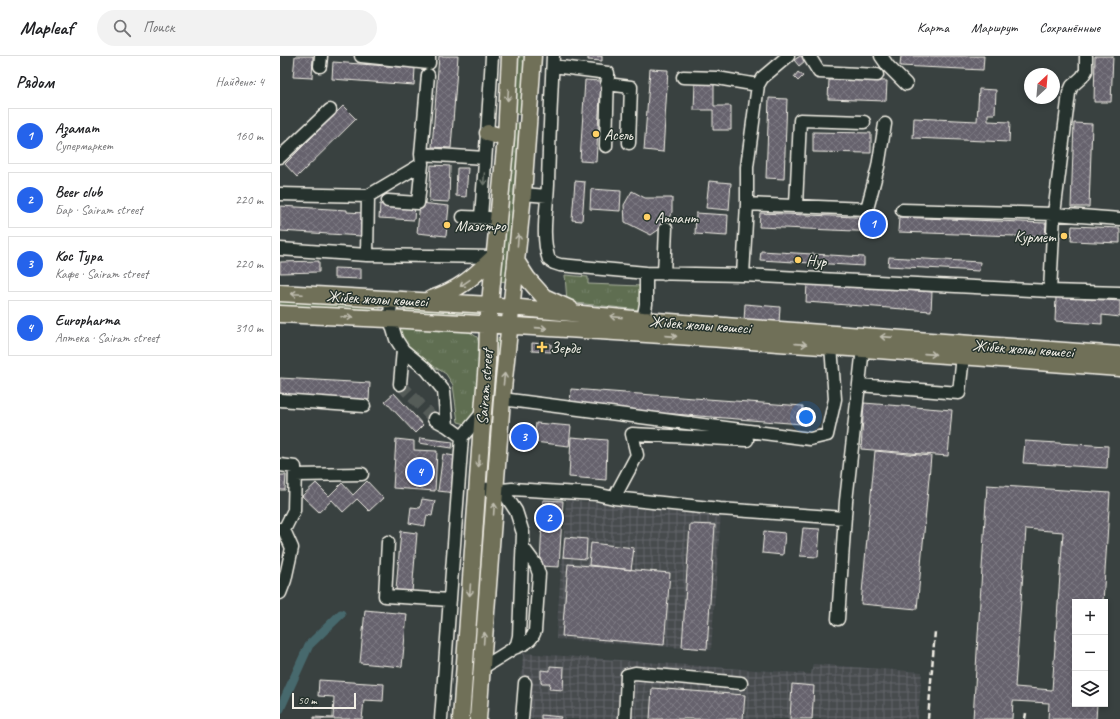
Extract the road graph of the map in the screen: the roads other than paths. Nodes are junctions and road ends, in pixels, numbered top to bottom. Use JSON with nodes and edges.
{"nodes":[{"id":1,"x":361,"y":56,"type":"edge"},
{"id":2,"x":429,"y":56,"type":"edge"},
{"id":3,"x":492,"y":56,"type":"edge"},
{"id":4,"x":510,"y":56,"type":"edge"},
{"id":5,"x":533,"y":56,"type":"edge"},
{"id":6,"x":788,"y":56,"type":"edge"},
{"id":7,"x":809,"y":56,"type":"edge"},
{"id":8,"x":881,"y":56,"type":"edge"},
{"id":9,"x":1086,"y":56,"type":"edge"},
{"id":10,"x":553,"y":61,"type":"edge"},
{"id":11,"x":428,"y":75,"type":"dead end"},
{"id":12,"x":877,"y":75,"type":"dead end"},
{"id":13,"x":683,"y":77,"type":"dead end"},
{"id":14,"x":607,"y":84,"type":"junction"},
{"id":15,"x":758,"y":84,"type":"junction"},
{"id":16,"x":906,"y":84,"type":"dead end"},
{"id":17,"x":330,"y":110,"type":"dead end"},
{"id":18,"x":506,"y":117,"type":"junction"},
{"id":19,"x":528,"y":119,"type":"junction"},
{"id":20,"x":864,"y":122,"type":"dead end"},
{"id":21,"x":884,"y":124,"type":"dead end"},
{"id":22,"x":488,"y":133,"type":"junction"},
{"id":23,"x":506,"y":138,"type":"junction"},
{"id":24,"x":629,"y":143,"type":"dead end"},
{"id":25,"x":606,"y":146,"type":"dead end"},
{"id":26,"x":280,"y":157,"type":"edge"},
{"id":27,"x":485,"y":158,"type":"junction"},
{"id":28,"x":422,"y":159,"type":"junction"},
{"id":29,"x":280,"y":194,"type":"edge"},
{"id":30,"x":523,"y":194,"type":"junction"},
{"id":31,"x":368,"y":196,"type":"junction"},
{"id":32,"x":547,"y":196,"type":"junction"},
{"id":33,"x":388,"y":201,"type":"dead end"},
{"id":34,"x":747,"y":204,"type":"junction"},
{"id":35,"x":796,"y":205,"type":"junction"},
{"id":36,"x":902,"y":210,"type":"dead end"},
{"id":37,"x":1054,"y":214,"type":"junction"},
{"id":38,"x":481,"y":216,"type":"junction"},
{"id":39,"x":463,"y":217,"type":"dead end"},
{"id":40,"x":498,"y":218,"type":"junction"},
{"id":41,"x":1120,"y":219,"type":"edge"},
{"id":42,"x":666,"y":228,"type":"dead end"},
{"id":43,"x":280,"y":249,"type":"edge"},
{"id":44,"x":367,"y":254,"type":"junction"},
{"id":45,"x":494,"y":257,"type":"junction"},
{"id":46,"x":516,"y":261,"type":"junction"},
{"id":47,"x":646,"y":273,"type":"junction"},
{"id":48,"x":664,"y":274,"type":"junction"},
{"id":49,"x":743,"y":275,"type":"junction"},
{"id":50,"x":1050,"y":291,"type":"junction"},
{"id":51,"x":280,"y":293,"type":"edge"},
{"id":52,"x":1120,"y":293,"type":"edge"},
{"id":53,"x":391,"y":299,"type":"junction"},
{"id":54,"x":424,"y":301,"type":"junction"},
{"id":55,"x":490,"y":305,"type":"junction"},
{"id":56,"x":512,"y":307,"type":"junction"},
{"id":57,"x":280,"y":314,"type":"edge"},
{"id":58,"x":580,"y":314,"type":"junction"},
{"id":59,"x":390,"y":319,"type":"junction"},
{"id":60,"x":644,"y":320,"type":"junction"},
{"id":61,"x":488,"y":324,"type":"junction"},
{"id":62,"x":510,"y":326,"type":"junction"},
{"id":63,"x":831,"y":346,"type":"junction"},
{"id":64,"x":863,"y":348,"type":"junction"},
{"id":65,"x":402,"y":350,"type":"junction"},
{"id":66,"x":1120,"y":355,"type":"edge"},
{"id":67,"x":963,"y":356,"type":"junction"},
{"id":68,"x":1120,"y":368,"type":"edge"},
{"id":69,"x":400,"y":384,"type":"dead end"},
{"id":70,"x":859,"y":385,"type":"junction"},
{"id":71,"x":502,"y":399,"type":"junction"},
{"id":72,"x":280,"y":400,"type":"edge"},
{"id":73,"x":364,"y":406,"type":"dead end"},
{"id":74,"x":483,"y":412,"type":"junction"},
{"id":75,"x":434,"y":419,"type":"tunnel mouth"},
{"id":76,"x":447,"y":426,"type":"junction"},
{"id":77,"x":462,"y":437,"type":"junction"},
{"id":78,"x":481,"y":437,"type":"junction"},
{"id":79,"x":499,"y":438,"type":"junction"},
{"id":80,"x":747,"y":440,"type":"dead end"},
{"id":81,"x":280,"y":465,"type":"edge"},
{"id":82,"x":362,"y":474,"type":"dead end"},
{"id":83,"x":295,"y":475,"type":"junction"},
{"id":84,"x":477,"y":488,"type":"junction"},
{"id":85,"x":499,"y":490,"type":"junction"},
{"id":86,"x":614,"y":498,"type":"junction"},
{"id":87,"x":845,"y":518,"type":"junction"},
{"id":88,"x":282,"y":529,"type":"edge"},
{"id":89,"x":388,"y":542,"type":"dead end"},
{"id":90,"x":522,"y":546,"type":"junction"},
{"id":91,"x":283,"y":579,"type":"edge"},
{"id":92,"x":280,"y":593,"type":"edge"},
{"id":93,"x":450,"y":600,"type":"junction"},
{"id":94,"x":838,"y":618,"type":"dead end"},
{"id":95,"x":514,"y":648,"type":"junction"},
{"id":96,"x":482,"y":668,"type":"junction"},
{"id":97,"x":525,"y":683,"type":"dead end"},
{"id":98,"x":741,"y":683,"type":"dead end"},
{"id":99,"x":441,"y":719,"type":"edge"},
{"id":100,"x":462,"y":719,"type":"edge"},
{"id":101,"x":478,"y":719,"type":"edge"},
{"id":102,"x":522,"y":719,"type":"edge"},
{"id":103,"x":624,"y":719,"type":"edge"}],
"edges":[{"from":1,"to":2,"type":"street"},
{"from":3,"to":22,"type":"street"},
{"from":4,"to":18,"type":"main road","name":"Sairam street","one_way":true},
{"from":5,"to":19,"type":"main road"},
{"from":6,"to":15,"type":"street"},
{"from":7,"to":12,"type":"street"},
{"from":8,"to":16,"type":"street"},
{"from":9,"to":37,"type":"street"},
{"from":10,"to":14,"type":"street"},
{"from":10,"to":32,"type":"street"},
{"from":11,"to":28,"type":"street"},
{"from":13,"to":15,"type":"street"},
{"from":14,"to":24,"type":"street"},
{"from":14,"to":25,"type":"street"},
{"from":15,"to":34,"type":"street"},
{"from":17,"to":26,"type":"street"},
{"from":18,"to":19,"type":"main road"},
{"from":18,"to":23,"type":"main road","name":"Sairam street"},
{"from":19,"to":30,"type":"main road"},
{"from":20,"to":35,"type":"street"},
{"from":21,"to":35,"type":"street"},
{"from":22,"to":23,"type":"main road"},
{"from":22,"to":27,"type":"street"},
{"from":23,"to":40,"type":"main road","name":"Sairam street"},
{"from":27,"to":28,"type":"street"},
{"from":27,"to":38,"type":"street","one_way":true},
{"from":28,"to":31,"type":"street"},
{"from":28,"to":33,"type":"street"},
{"from":29,"to":31,"type":"street"},
{"from":30,"to":32,"type":"street"},
{"from":46,"to":30,"type":"main road","one_way":true},
{"from":31,"to":44,"type":"street"},
{"from":32,"to":47,"type":"street"},
{"from":34,"to":35,"type":"street"},
{"from":34,"to":49,"type":"street"},
{"from":36,"to":37,"type":"street"},
{"from":37,"to":41,"type":"street"},
{"from":37,"to":50,"type":"street"},
{"from":38,"to":39,"type":"street"},
{"from":38,"to":40,"type":"street"},
{"from":40,"to":45,"type":"main road","name":"Sairam street"},
{"from":42,"to":48,"type":"street"},
{"from":43,"to":44,"type":"street"},
{"from":44,"to":45,"type":"street"},
{"from":45,"to":54,"type":"main road","one_way":true},
{"from":45,"to":55,"type":"main road","name":"Sairam street"},
{"from":46,"to":56,"type":"main road"},
{"from":46,"to":58,"type":"main road"},
{"from":47,"to":48,"type":"street"},
{"from":47,"to":60,"type":"street"},
{"from":48,"to":49,"type":"street"},
{"from":49,"to":50,"type":"street"},
{"from":50,"to":52,"type":"street"},
{"from":53,"to":51,"type":"main road","name":"Жібек жолы көшесі","one_way":true},
{"from":53,"to":54,"type":"main road","name":"Жібек жолы көшесі"},
{"from":53,"to":59,"type":"street"},
{"from":54,"to":55,"type":"main road","name":"Жібек жолы көшесі"},
{"from":55,"to":56,"type":"main road","name":"Жібек жолы көшесі"},
{"from":55,"to":61,"type":"main road","name":"Sairam street"},
{"from":56,"to":58,"type":"main road","name":"Жібек жолы көшесі"},
{"from":56,"to":62,"type":"main road","name":"Sairam street"},
{"from":57,"to":59,"type":"main road","name":"Жібек жолы көшесі","one_way":true},
{"from":60,"to":58,"type":"main road","name":"Жібек жолы көшесі","one_way":true},
{"from":59,"to":61,"type":"main road","name":"Жібек жолы көшесі"},
{"from":59,"to":65,"type":"street"},
{"from":66,"to":60,"type":"main road","name":"Жібек жолы көшесі","one_way":true},
{"from":61,"to":62,"type":"main road","name":"Жібек жолы көшесі"},
{"from":61,"to":74,"type":"main road","name":"Sairam street"},
{"from":62,"to":63,"type":"main road","name":"Жібек жолы көшесі","one_way":true},
{"from":71,"to":62,"type":"main road","name":"Sairam street","one_way":true},
{"from":63,"to":64,"type":"main road","name":"Жібек жолы көшесі"},
{"from":63,"to":71,"type":"street"},
{"from":64,"to":67,"type":"main road","name":"Жібек жолы көшесі","one_way":true},
{"from":64,"to":70,"type":"street"},
{"from":65,"to":69,"type":"street"},
{"from":65,"to":76,"type":"street"},
{"from":67,"to":68,"type":"main road","name":"Жібек жолы көшесі"},
{"from":67,"to":70,"type":"street"},
{"from":70,"to":87,"type":"street"},
{"from":71,"to":79,"type":"main road","name":"Sairam street"},
{"from":72,"to":73,"type":"street"},
{"from":74,"to":77,"type":"street"},
{"from":74,"to":78,"type":"main road","name":"Sairam street"},
{"from":75,"to":76,"type":"street"},
{"from":76,"to":77,"type":"street"},
{"from":77,"to":93,"type":"street"},
{"from":78,"to":79,"type":"main road"},
{"from":78,"to":84,"type":"main road","name":"Sairam street","one_way":true},
{"from":79,"to":85,"type":"main road","name":"Sairam street"},
{"from":80,"to":86,"type":"street"},
{"from":81,"to":83,"type":"street"},
{"from":82,"to":83,"type":"street"},
{"from":83,"to":88,"type":"street"},
{"from":84,"to":85,"type":"street"},
{"from":84,"to":100,"type":"main road","name":"Sairam street","one_way":true},
{"from":85,"to":86,"type":"street"},
{"from":85,"to":90,"type":"street"},
{"from":96,"to":85,"type":"main road","name":"Sairam street","one_way":true},
{"from":86,"to":87,"type":"street"},
{"from":87,"to":94,"type":"street"},
{"from":88,"to":91,"type":"street"},
{"from":89,"to":93,"type":"street"},
{"from":90,"to":95,"type":"street"},
{"from":90,"to":95,"type":"street"},
{"from":91,"to":92,"type":"street"},
{"from":93,"to":99,"type":"street"},
{"from":95,"to":96,"type":"street"},
{"from":96,"to":101,"type":"main road","name":"Sairam street"},
{"from":97,"to":102,"type":"street"},
{"from":98,"to":103,"type":"street"}]}
